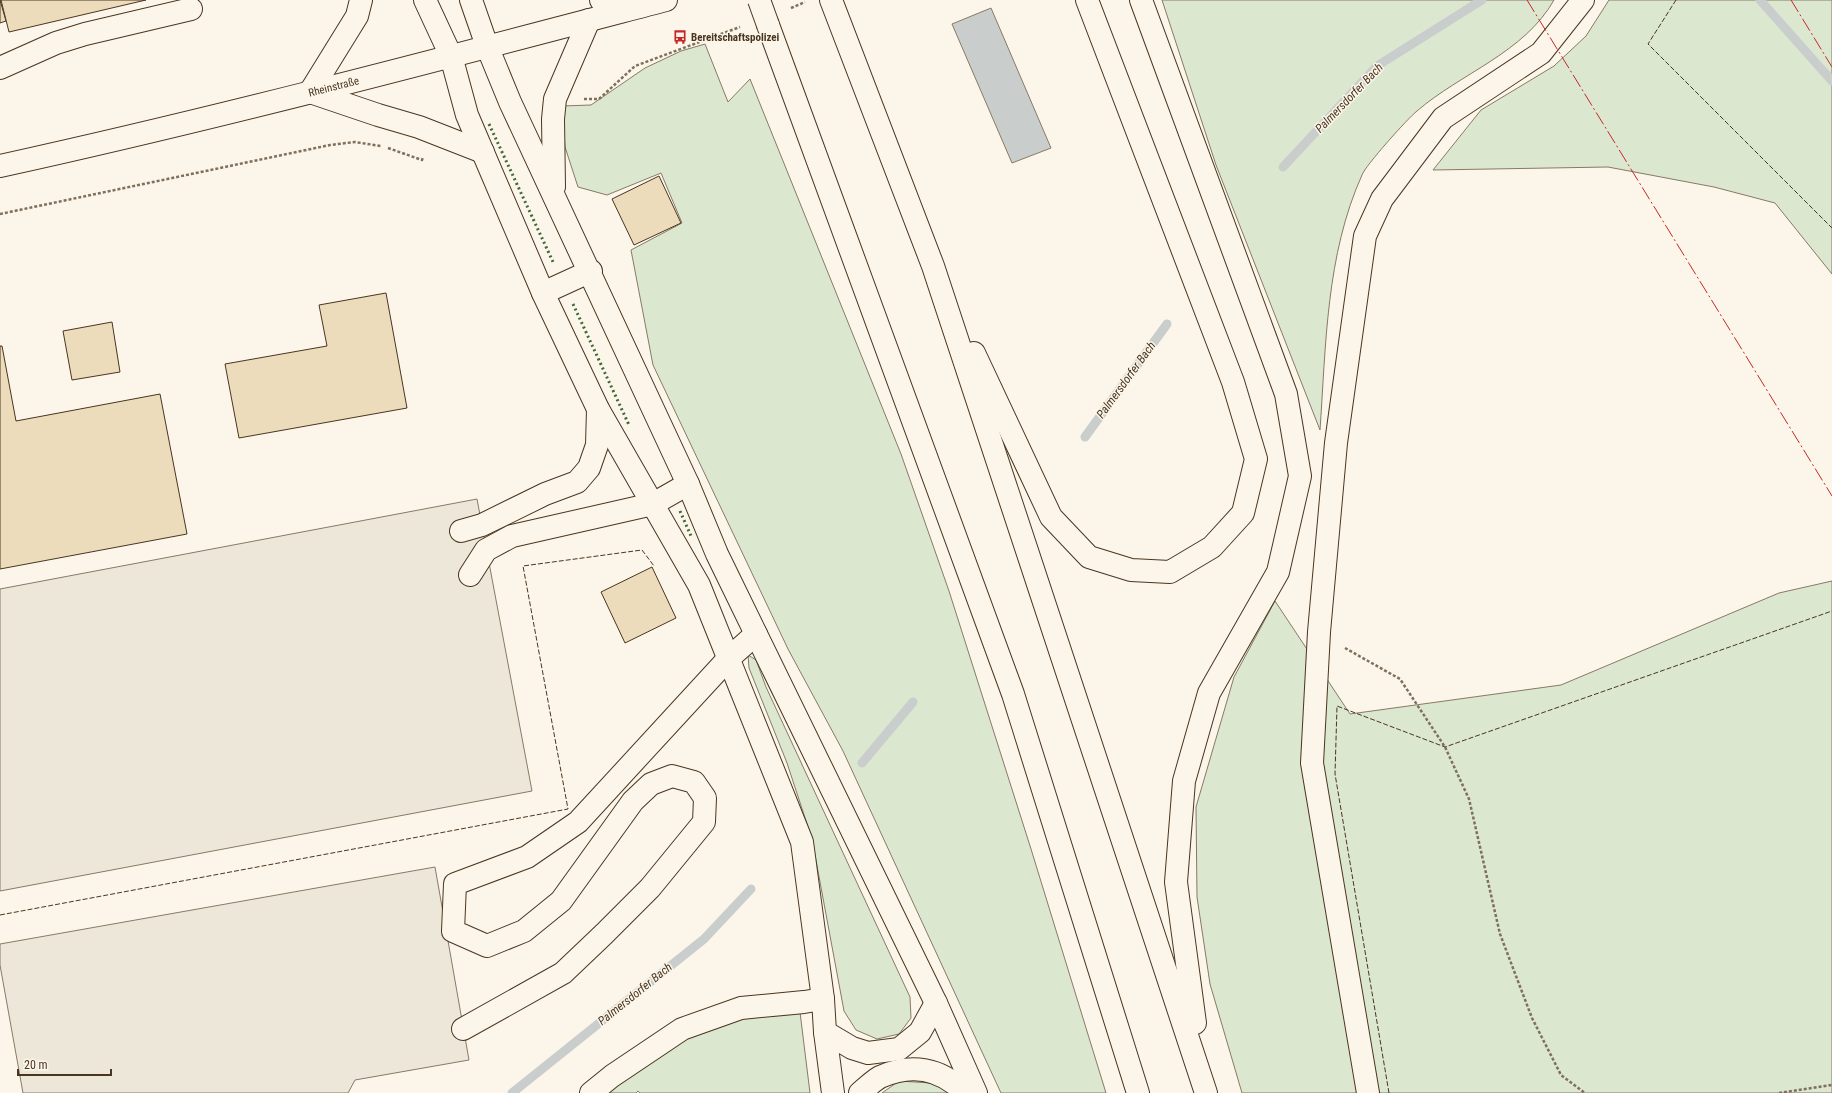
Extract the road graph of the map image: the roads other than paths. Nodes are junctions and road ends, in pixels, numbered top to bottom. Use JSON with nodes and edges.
{"nodes":[{"id":1,"x":361,"y":0,"type":"edge"},
{"id":2,"x":425,"y":0,"type":"edge"},
{"id":3,"x":471,"y":0,"type":"edge"},
{"id":4,"x":601,"y":0,"type":"edge"},
{"id":5,"x":666,"y":0,"type":"edge"},
{"id":6,"x":759,"y":0,"type":"edge"},
{"id":7,"x":1087,"y":0,"type":"edge"},
{"id":8,"x":1583,"y":0,"type":"edge"},
{"id":9,"x":824,"y":1,"type":"edge"},
{"id":10,"x":1143,"y":3,"type":"edge"},
{"id":11,"x":638,"y":7,"type":"junction"},
{"id":12,"x":191,"y":9,"type":"dead end"},
{"id":13,"x":589,"y":20,"type":"junction"},
{"id":14,"x":487,"y":46,"type":"junction"},
{"id":15,"x":451,"y":56,"type":"junction"},
{"id":16,"x":0,"y":68,"type":"edge"},
{"id":17,"x":310,"y":92,"type":"junction"},
{"id":18,"x":483,"y":152,"type":"junction"},
{"id":19,"x":0,"y":166,"type":"edge"},
{"id":20,"x":554,"y":196,"type":"junction"},
{"id":21,"x":933,"y":266,"type":"junction"},
{"id":22,"x":590,"y":271,"type":"junction"},
{"id":23,"x":543,"y":293,"type":"junction"},
{"id":24,"x":598,"y":409,"type":"junction"},
{"id":25,"x":688,"y":484,"type":"junction"},
{"id":26,"x":653,"y":504,"type":"junction"},
{"id":27,"x":461,"y":531,"type":"dead end"},
{"id":28,"x":470,"y":575,"type":"dead end"},
{"id":29,"x":756,"y":634,"type":"junction"},
{"id":30,"x":728,"y":658,"type":"junction"},
{"id":31,"x":823,"y":999,"type":"junction"},
{"id":32,"x":936,"y":1004,"type":"junction"},
{"id":33,"x":463,"y":1029,"type":"dead end"},
{"id":34,"x":825,"y":1032,"type":"junction"},
{"id":35,"x":1204,"y":1085,"type":"edge"},
{"id":36,"x":591,"y":1093,"type":"edge"},
{"id":37,"x":833,"y":1093,"type":"edge"},
{"id":38,"x":860,"y":1093,"type":"edge"},
{"id":39,"x":965,"y":1093,"type":"edge"},
{"id":40,"x":976,"y":1093,"type":"edge"},
{"id":41,"x":1138,"y":1093,"type":"edge"},
{"id":42,"x":1368,"y":1093,"type":"edge"}],
"edges":[{"from":1,"to":17,"type":"main road"},
{"from":2,"to":15,"type":"main road"},
{"from":3,"to":14,"type":"main road"},
{"from":4,"to":11,"type":"main road"},
{"from":5,"to":11,"type":"main road","name":"Rheinstraße"},
{"from":6,"to":41,"type":"main road","bridge":true},
{"from":7,"to":21,"type":"main road"},
{"from":8,"to":42,"type":"main road"},
{"from":9,"to":21,"type":"main road"},
{"from":10,"to":35,"type":"main road"},
{"from":11,"to":13,"type":"main road","name":"Rheinstraße"},
{"from":12,"to":16,"type":"main road"},
{"from":13,"to":14,"type":"main road","name":"Rheinstraße"},
{"from":13,"to":20,"type":"main road"},
{"from":14,"to":15,"type":"main road","name":"Rheinstraße"},
{"from":14,"to":20,"type":"main road"},
{"from":15,"to":17,"type":"main road","name":"Rheinstraße"},
{"from":15,"to":18,"type":"main road"},
{"from":17,"to":18,"type":"main road"},
{"from":17,"to":19,"type":"main road","name":"Rheinstraße"},
{"from":18,"to":23,"type":"main road"},
{"from":20,"to":22,"type":"main road"},
{"from":21,"to":35,"type":"main road"},
{"from":22,"to":23,"type":"main road"},
{"from":22,"to":25,"type":"main road"},
{"from":23,"to":24,"type":"main road"},
{"from":24,"to":26,"type":"main road"},
{"from":24,"to":27,"type":"main road"},
{"from":25,"to":26,"type":"main road"},
{"from":25,"to":29,"type":"main road"},
{"from":26,"to":28,"type":"main road"},
{"from":26,"to":30,"type":"main road"},
{"from":29,"to":30,"type":"main road"},
{"from":29,"to":32,"type":"main road"},
{"from":30,"to":31,"type":"main road"},
{"from":30,"to":33,"type":"main road"},
{"from":31,"to":34,"type":"main road"},
{"from":31,"to":36,"type":"main road"},
{"from":32,"to":34,"type":"main road"},
{"from":32,"to":40,"type":"main road"},
{"from":34,"to":37,"type":"main road"},
{"from":38,"to":39,"type":"main road"}]}
